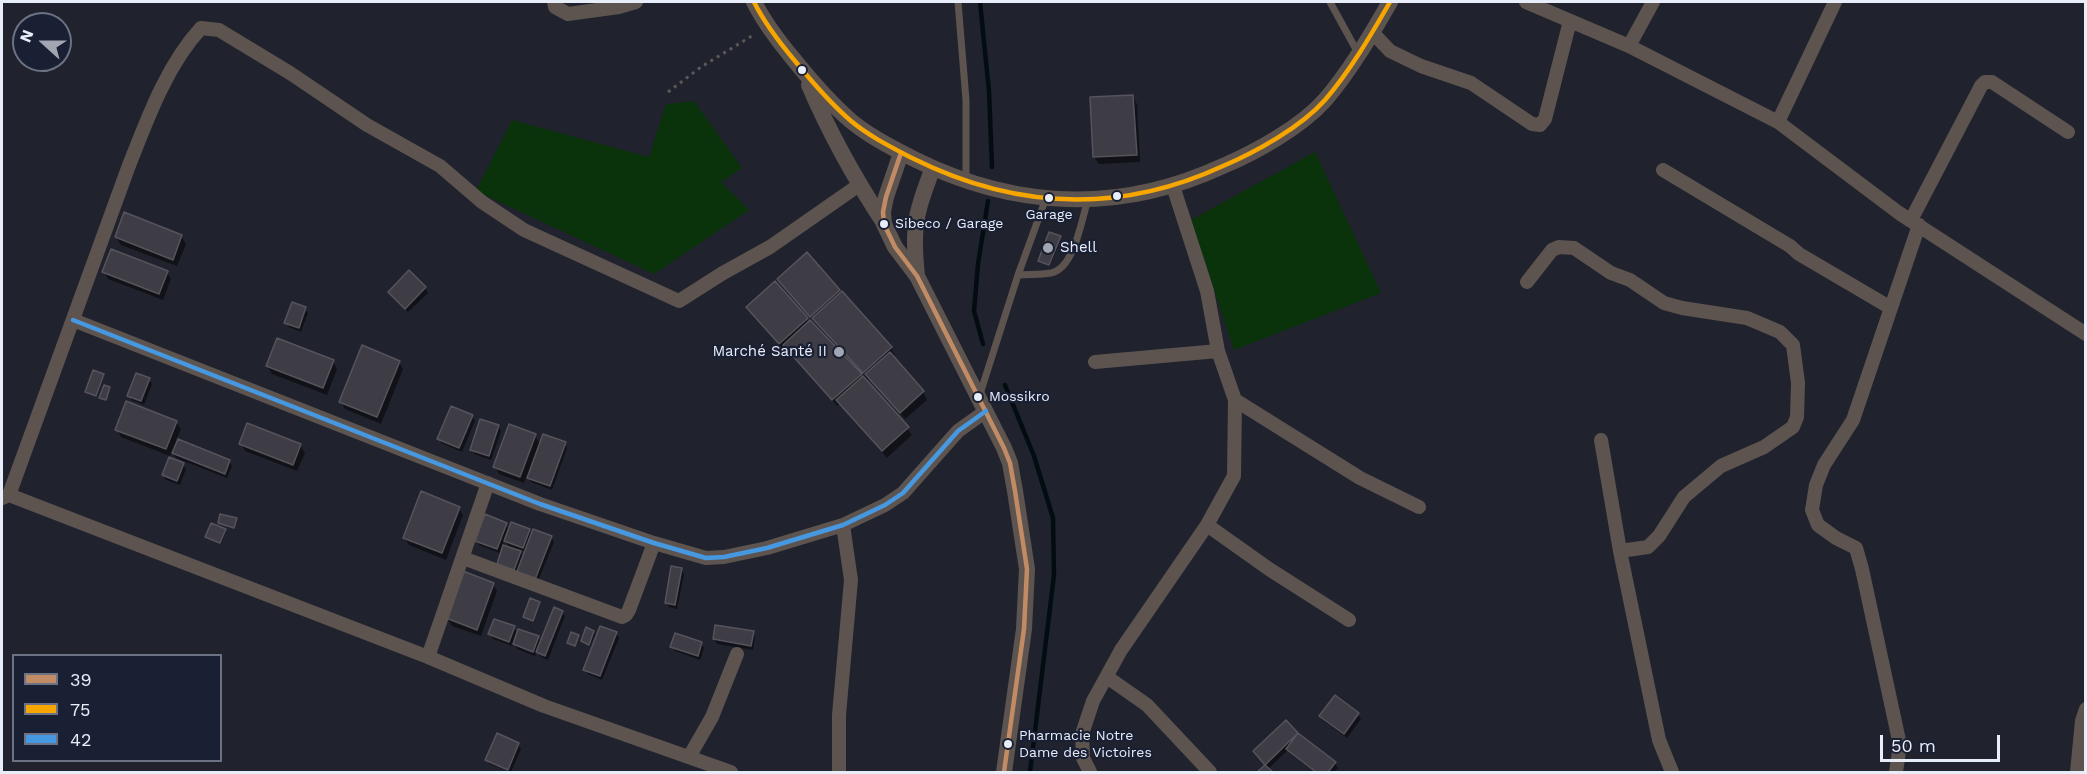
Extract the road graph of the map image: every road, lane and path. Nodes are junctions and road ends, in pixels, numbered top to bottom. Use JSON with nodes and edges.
{"nodes":[{"id":1,"x":554,"y":2,"type":"edge"},
{"id":2,"x":636,"y":2,"type":"edge"},
{"id":3,"x":754,"y":2,"type":"edge"},
{"id":4,"x":958,"y":2,"type":"edge"},
{"id":5,"x":1330,"y":2,"type":"edge"},
{"id":6,"x":1390,"y":2,"type":"edge"},
{"id":7,"x":1526,"y":2,"type":"edge"},
{"id":8,"x":1653,"y":2,"type":"edge"},
{"id":9,"x":1835,"y":2,"type":"edge"},
{"id":10,"x":1570,"y":21,"type":"junction"},
{"id":11,"x":767,"y":27,"type":"junction"},
{"id":12,"x":1372,"y":32,"type":"junction"},
{"id":13,"x":1629,"y":46,"type":"junction"},
{"id":14,"x":1358,"y":53,"type":"junction"},
{"id":15,"x":802,"y":71,"type":"junction"},
{"id":16,"x":668,"y":92,"type":"dead end"},
{"id":17,"x":1778,"y":122,"type":"junction"},
{"id":18,"x":2068,"y":132,"type":"dead end"},
{"id":19,"x":901,"y":153,"type":"junction"},
{"id":20,"x":933,"y":168,"type":"junction"},
{"id":21,"x":1663,"y":170,"type":"dead end"},
{"id":22,"x":966,"y":182,"type":"junction"},
{"id":23,"x":859,"y":185,"type":"junction"},
{"id":24,"x":1173,"y":186,"type":"junction"},
{"id":25,"x":1046,"y":198,"type":"junction"},
{"id":26,"x":1088,"y":200,"type":"junction"},
{"id":27,"x":1915,"y":223,"type":"junction"},
{"id":28,"x":884,"y":224,"type":"junction"},
{"id":29,"x":1018,"y":275,"type":"junction"},
{"id":30,"x":917,"y":276,"type":"junction"},
{"id":31,"x":1527,"y":282,"type":"dead end"},
{"id":32,"x":1891,"y":308,"type":"junction"},
{"id":33,"x":73,"y":320,"type":"junction"},
{"id":34,"x":2085,"y":334,"type":"edge"},
{"id":35,"x":1218,"y":351,"type":"junction"},
{"id":36,"x":1095,"y":362,"type":"dead end"},
{"id":37,"x":1235,"y":400,"type":"junction"},
{"id":38,"x":983,"y":404,"type":"junction"},
{"id":39,"x":1601,"y":440,"type":"dead end"},
{"id":40,"x":488,"y":483,"type":"junction"},
{"id":41,"x":5,"y":497,"type":"edge"},
{"id":42,"x":1419,"y":507,"type":"dead end"},
{"id":43,"x":843,"y":525,"type":"junction"},
{"id":44,"x":1207,"y":525,"type":"junction"},
{"id":45,"x":654,"y":543,"type":"junction"},
{"id":46,"x":1620,"y":551,"type":"junction"},
{"id":47,"x":463,"y":558,"type":"junction"},
{"id":48,"x":1348,"y":620,"type":"dead end"},
{"id":49,"x":737,"y":654,"type":"dead end"},
{"id":50,"x":428,"y":657,"type":"junction"},
{"id":51,"x":1107,"y":677,"type":"junction"},
{"id":52,"x":2085,"y":709,"type":"edge"},
{"id":53,"x":689,"y":757,"type":"junction"},
{"id":54,"x":731,"y":772,"type":"edge"},
{"id":55,"x":839,"y":772,"type":"edge"},
{"id":56,"x":1004,"y":772,"type":"edge"},
{"id":57,"x":1090,"y":772,"type":"edge"},
{"id":58,"x":1210,"y":772,"type":"edge"},
{"id":59,"x":1672,"y":772,"type":"edge"},
{"id":60,"x":1896,"y":772,"type":"edge"},
{"id":61,"x":2077,"y":772,"type":"edge"}],
"edges":[{"from":1,"to":2,"type":"street"},
{"from":3,"to":11,"type":"street"},
{"from":4,"to":22,"type":"lane"},
{"from":5,"to":14,"type":"lane"},
{"from":6,"to":12,"type":"street"},
{"from":7,"to":10,"type":"street"},
{"from":8,"to":13,"type":"street"},
{"from":9,"to":17,"type":"street"},
{"from":10,"to":12,"type":"street"},
{"from":10,"to":13,"type":"street"},
{"from":11,"to":15,"type":"street"},
{"from":11,"to":16,"type":"path"},
{"from":12,"to":14,"type":"street"},
{"from":13,"to":17,"type":"street"},
{"from":14,"to":24,"type":"street"},
{"from":15,"to":19,"type":"street"},
{"from":15,"to":23,"type":"street"},
{"from":17,"to":27,"type":"street"},
{"from":18,"to":27,"type":"street"},
{"from":19,"to":20,"type":"street"},
{"from":19,"to":28,"type":"street"},
{"from":20,"to":22,"type":"street"},
{"from":20,"to":30,"type":"street"},
{"from":21,"to":32,"type":"street"},
{"from":22,"to":25,"type":"street"},
{"from":23,"to":28,"type":"street"},
{"from":23,"to":33,"type":"street"},
{"from":24,"to":26,"type":"street"},
{"from":24,"to":35,"type":"street"},
{"from":25,"to":26,"type":"street"},
{"from":25,"to":29,"type":"lane"},
{"from":26,"to":29,"type":"lane"},
{"from":27,"to":32,"type":"street"},
{"from":27,"to":34,"type":"street"},
{"from":28,"to":30,"type":"street"},
{"from":29,"to":38,"type":"lane"},
{"from":30,"to":38,"type":"street"},
{"from":31,"to":46,"type":"street"},
{"from":32,"to":60,"type":"street"},
{"from":33,"to":40,"type":"street"},
{"from":33,"to":41,"type":"street"},
{"from":35,"to":36,"type":"street"},
{"from":35,"to":37,"type":"street"},
{"from":37,"to":42,"type":"street"},
{"from":37,"to":44,"type":"street"},
{"from":38,"to":43,"type":"street"},
{"from":38,"to":56,"type":"street"},
{"from":39,"to":46,"type":"street"},
{"from":40,"to":45,"type":"street"},
{"from":40,"to":47,"type":"street"},
{"from":41,"to":50,"type":"street"},
{"from":43,"to":45,"type":"street"},
{"from":43,"to":55,"type":"street"},
{"from":44,"to":48,"type":"street"},
{"from":44,"to":51,"type":"street"},
{"from":45,"to":47,"type":"street"},
{"from":46,"to":59,"type":"street"},
{"from":47,"to":50,"type":"street"},
{"from":49,"to":53,"type":"street"},
{"from":50,"to":53,"type":"street"},
{"from":51,"to":57,"type":"street"},
{"from":51,"to":58,"type":"street"},
{"from":52,"to":61,"type":"street"},
{"from":53,"to":54,"type":"street"}]}
